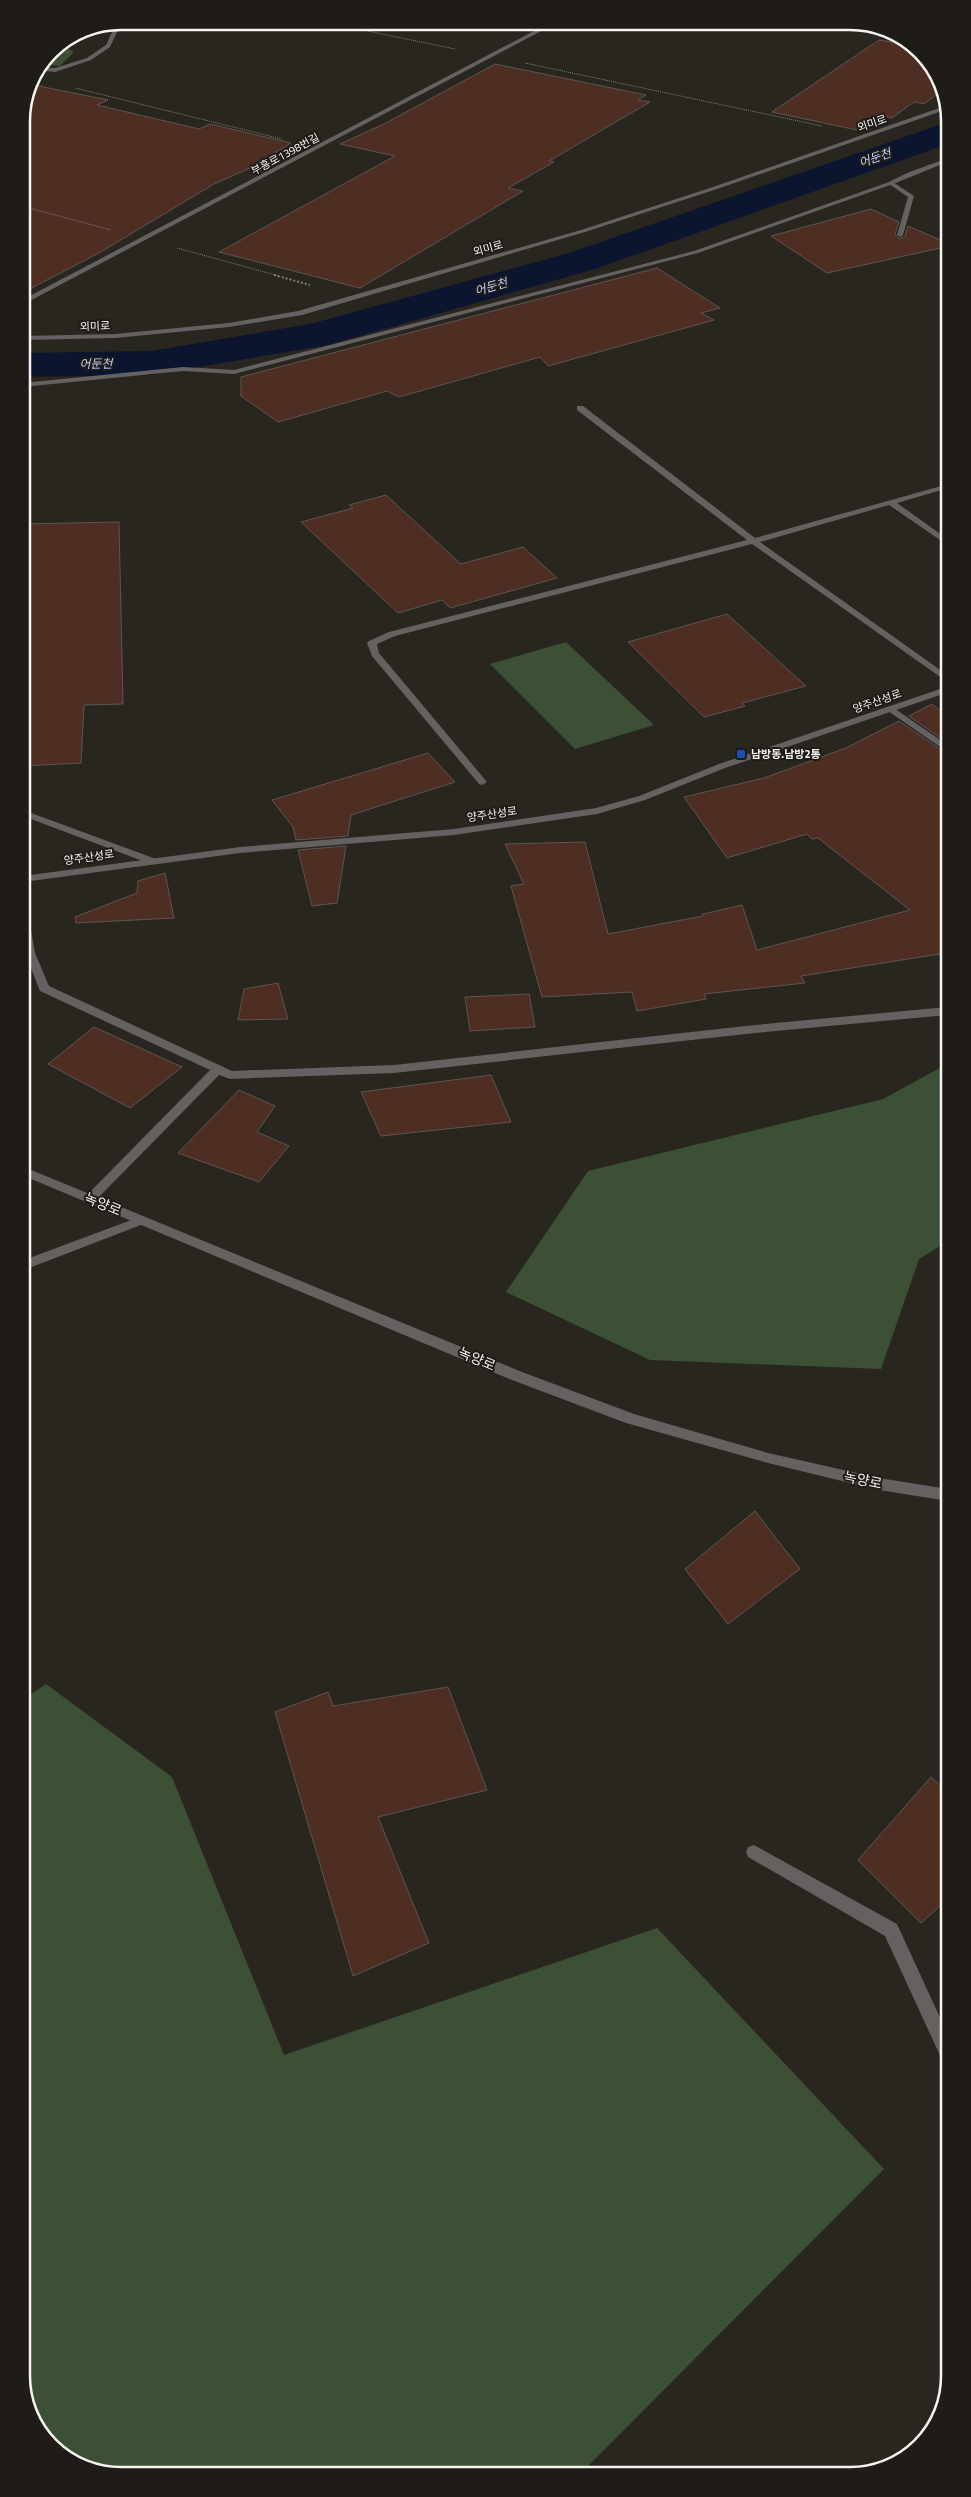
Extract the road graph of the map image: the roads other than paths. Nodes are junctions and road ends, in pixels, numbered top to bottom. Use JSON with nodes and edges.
{"nodes":[{"id":1,"x":117,"y":30,"type":"edge"},
{"id":2,"x":541,"y":30,"type":"edge"},
{"id":3,"x":47,"y":70,"type":"edge"},
{"id":4,"x":940,"y":110,"type":"edge"},
{"id":5,"x":941,"y":162,"type":"edge"},
{"id":6,"x":891,"y":183,"type":"junction"},
{"id":7,"x":900,"y":234,"type":"dead end"},
{"id":8,"x":30,"y":299,"type":"edge"},
{"id":9,"x":30,"y":338,"type":"edge"},
{"id":10,"x":30,"y":384,"type":"edge"},
{"id":11,"x":580,"y":408,"type":"dead end"},
{"id":12,"x":941,"y":489,"type":"edge"},
{"id":13,"x":891,"y":503,"type":"junction"},
{"id":14,"x":941,"y":538,"type":"edge"},
{"id":15,"x":755,"y":541,"type":"junction"},
{"id":16,"x":941,"y":674,"type":"edge"},
{"id":17,"x":941,"y":692,"type":"edge"},
{"id":18,"x":891,"y":709,"type":"junction"},
{"id":19,"x":941,"y":744,"type":"edge"},
{"id":20,"x":482,"y":782,"type":"dead end"},
{"id":21,"x":30,"y":816,"type":"edge"},
{"id":22,"x":152,"y":861,"type":"junction"},
{"id":23,"x":30,"y":878,"type":"edge"},
{"id":24,"x":30,"y":954,"type":"edge"},
{"id":25,"x":941,"y":1013,"type":"edge"},
{"id":26,"x":218,"y":1069,"type":"junction"},
{"id":27,"x":30,"y":1174,"type":"edge"},
{"id":28,"x":90,"y":1199,"type":"junction"},
{"id":29,"x":142,"y":1220,"type":"junction"},
{"id":30,"x":30,"y":1263,"type":"edge"},
{"id":31,"x":941,"y":1494,"type":"edge"},
{"id":32,"x":754,"y":1852,"type":"dead end"},
{"id":33,"x":941,"y":2039,"type":"edge"}],
"edges":[{"from":1,"to":3,"type":"street"},
{"from":2,"to":8,"type":"street","name":"부흥로1398번길"},
{"from":4,"to":9,"type":"street","name":"외미로"},
{"from":5,"to":6,"type":"street"},
{"from":6,"to":7,"type":"street"},
{"from":6,"to":10,"type":"street"},
{"from":11,"to":15,"type":"street"},
{"from":12,"to":13,"type":"street"},
{"from":13,"to":14,"type":"street"},
{"from":13,"to":15,"type":"street"},
{"from":15,"to":16,"type":"street"},
{"from":15,"to":20,"type":"street"},
{"from":17,"to":18,"type":"street","name":"양주산성로"},
{"from":18,"to":19,"type":"street"},
{"from":18,"to":22,"type":"street","name":"양주산성로"},
{"from":21,"to":22,"type":"street"},
{"from":22,"to":23,"type":"street","name":"양주산성로"},
{"from":24,"to":26,"type":"street"},
{"from":25,"to":26,"type":"street"},
{"from":26,"to":28,"type":"street"},
{"from":27,"to":28,"type":"street","name":"녹양로"},
{"from":28,"to":29,"type":"street","name":"녹양로"},
{"from":29,"to":30,"type":"street"},
{"from":29,"to":31,"type":"street","name":"녹양로"},
{"from":32,"to":33,"type":"street"}]}
